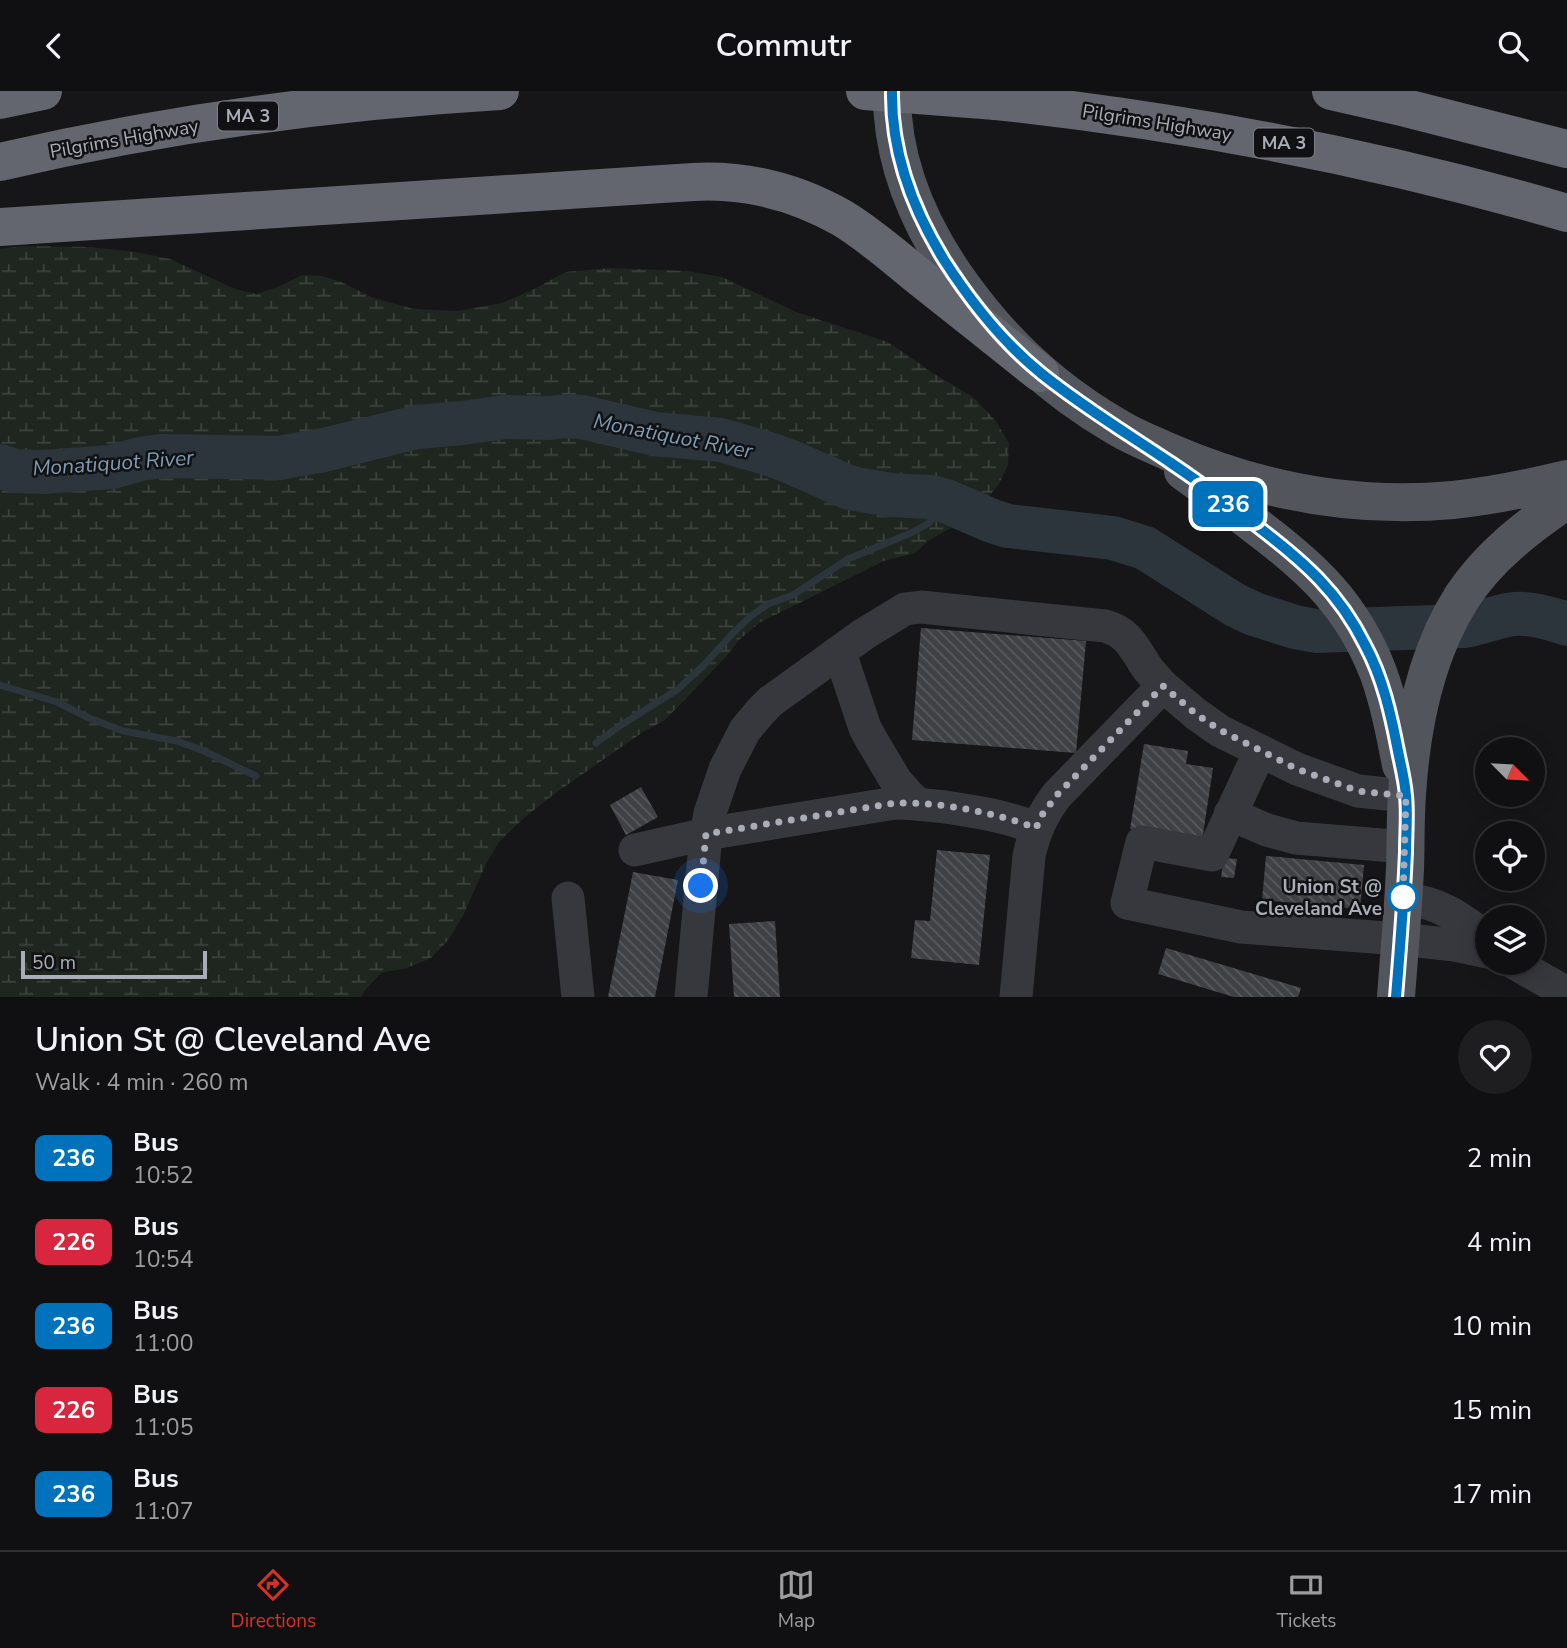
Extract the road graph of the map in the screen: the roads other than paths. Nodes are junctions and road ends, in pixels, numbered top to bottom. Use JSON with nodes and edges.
{"nodes":[{"id":1,"x":43,"y":91,"type":"edge"},
{"id":2,"x":499,"y":91,"type":"edge"},
{"id":3,"x":865,"y":91,"type":"edge"},
{"id":4,"x":892,"y":91,"type":"edge"},
{"id":5,"x":1331,"y":91,"type":"edge"},
{"id":6,"x":0,"y":100,"type":"edge"},
{"id":7,"x":1567,"y":149,"type":"edge"},
{"id":8,"x":0,"y":162,"type":"edge"},
{"id":9,"x":1567,"y":213,"type":"edge"},
{"id":10,"x":0,"y":227,"type":"edge"},
{"id":11,"x":1040,"y":373,"type":"junction"},
{"id":12,"x":1117,"y":428,"type":"junction"},
{"id":13,"x":1567,"y":479,"type":"edge"},
{"id":14,"x":1567,"y":500,"type":"edge"},
{"id":15,"x":836,"y":654,"type":"junction"},
{"id":16,"x":1163,"y":686,"type":"junction"},
{"id":17,"x":1260,"y":751,"type":"junction"},
{"id":18,"x":1406,"y":796,"type":"junction"},
{"id":19,"x":919,"y":804,"type":"junction"},
{"id":20,"x":1230,"y":814,"type":"junction"},
{"id":21,"x":1036,"y":828,"type":"junction"},
{"id":22,"x":706,"y":834,"type":"junction"},
{"id":23,"x":1406,"y":847,"type":"junction"},
{"id":24,"x":635,"y":850,"type":"dead end"},
{"id":25,"x":568,"y":898,"type":"dead end"},
{"id":26,"x":1403,"y":899,"type":"junction"},
{"id":27,"x":1475,"y":930,"type":"edge"},
{"id":28,"x":1401,"y":939,"type":"junction"},
{"id":29,"x":1475,"y":949,"type":"edge"},
{"id":30,"x":1535,"y":975,"type":"edge"},
{"id":31,"x":1567,"y":993,"type":"edge"},
{"id":32,"x":578,"y":997,"type":"edge"},
{"id":33,"x":691,"y":997,"type":"edge"},
{"id":34,"x":1016,"y":997,"type":"edge"},
{"id":35,"x":1396,"y":997,"type":"edge"}],
"edges":[{"from":1,"to":6,"type":"highway"},
{"from":2,"to":8,"type":"highway","name":"Pilgrims Highway","number":"MA 3"},
{"from":3,"to":9,"type":"highway","name":"Pilgrims Highway","number":"MA 3","bridge":true},
{"from":4,"to":11,"type":"main road"},
{"from":5,"to":7,"type":"highway"},
{"from":10,"to":11,"type":"highway"},
{"from":11,"to":12,"type":"main road"},
{"from":12,"to":13,"type":"main road"},
{"from":12,"to":18,"type":"main road"},
{"from":14,"to":18,"type":"main road"},
{"from":15,"to":16,"type":"street"},
{"from":15,"to":19,"type":"street"},
{"from":15,"to":22,"type":"street"},
{"from":16,"to":17,"type":"street"},
{"from":16,"to":21,"type":"street"},
{"from":17,"to":18,"type":"street"},
{"from":17,"to":20,"type":"street"},
{"from":18,"to":23,"type":"main road"},
{"from":19,"to":21,"type":"street"},
{"from":19,"to":22,"type":"street"},
{"from":20,"to":23,"type":"street"},
{"from":20,"to":28,"type":"street"},
{"from":21,"to":34,"type":"street"},
{"from":22,"to":24,"type":"street"},
{"from":22,"to":33,"type":"street"},
{"from":23,"to":26,"type":"main road"},
{"from":25,"to":32,"type":"street"},
{"from":26,"to":27,"type":"street"},
{"from":26,"to":28,"type":"main road"},
{"from":28,"to":29,"type":"street"},
{"from":28,"to":35,"type":"main road"},
{"from":30,"to":31,"type":"street"}]}
